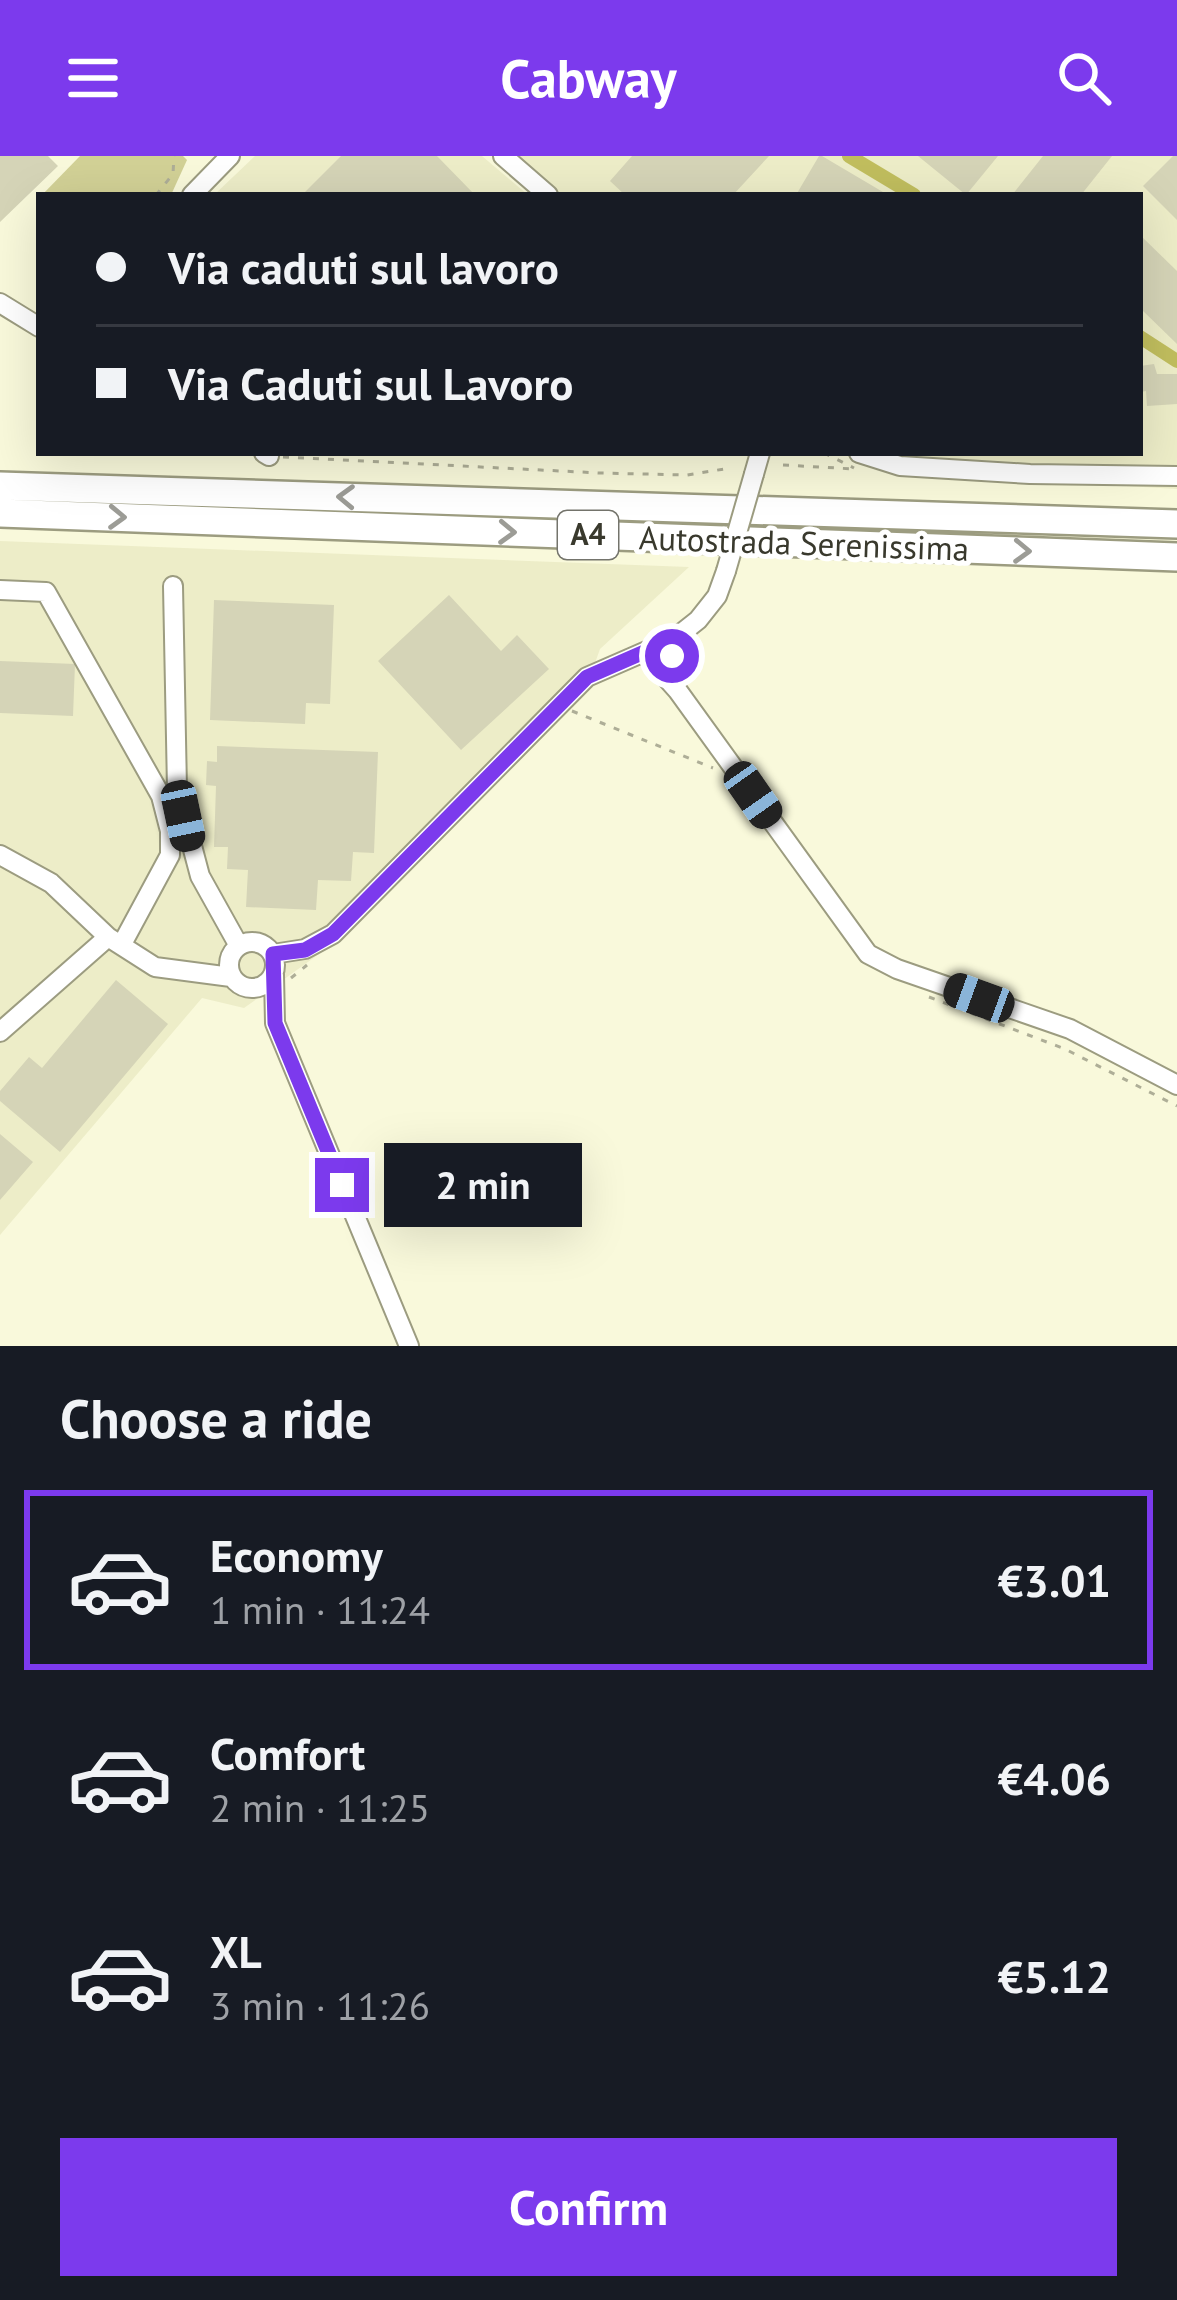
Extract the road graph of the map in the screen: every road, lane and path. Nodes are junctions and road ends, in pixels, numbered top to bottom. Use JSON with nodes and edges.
{"nodes":[{"id":1,"x":174,"y":156,"type":"edge"},
{"id":2,"x":230,"y":156,"type":"edge"},
{"id":3,"x":503,"y":156,"type":"edge"},
{"id":4,"x":158,"y":192,"type":"edge"},
{"id":5,"x":195,"y":192,"type":"edge"},
{"id":6,"x":545,"y":192,"type":"edge"},
{"id":7,"x":0,"y":303,"type":"edge"},
{"id":8,"x":36,"y":325,"type":"edge"},
{"id":9,"x":296,"y":456,"type":"edge"},
{"id":10,"x":759,"y":456,"type":"edge"},
{"id":11,"x":857,"y":461,"type":"edge"},
{"id":12,"x":783,"y":465,"type":"dead end"},
{"id":13,"x":724,"y":469,"type":"dead end"},
{"id":14,"x":1177,"y":476,"type":"edge"},
{"id":15,"x":0,"y":486,"type":"edge"},
{"id":16,"x":0,"y":512,"type":"edge"},
{"id":17,"x":1177,"y":524,"type":"edge"},
{"id":18,"x":1177,"y":557,"type":"edge"},
{"id":19,"x":173,"y":586,"type":"dead end"},
{"id":20,"x":0,"y":590,"type":"edge"},
{"id":21,"x":674,"y":639,"type":"junction"},
{"id":22,"x":645,"y":654,"type":"junction"},
{"id":23,"x":678,"y":691,"type":"junction"},
{"id":24,"x":574,"y":698,"type":"dead end"},
{"id":25,"x":716,"y":770,"type":"dead end"},
{"id":26,"x":0,"y":855,"type":"edge"},
{"id":27,"x":115,"y":940,"type":"junction"},
{"id":28,"x":239,"y":946,"type":"junction"},
{"id":29,"x":316,"y":956,"type":"dead end"},
{"id":30,"x":276,"y":972,"type":"junction"},
{"id":31,"x":231,"y":977,"type":"junction"},
{"id":32,"x":917,"y":992,"type":"dead end"},
{"id":33,"x":0,"y":1032,"type":"edge"},
{"id":34,"x":1177,"y":1084,"type":"edge"},
{"id":35,"x":1177,"y":1106,"type":"edge"},
{"id":36,"x":409,"y":1346,"type":"edge"}],
"edges":[{"from":1,"to":4,"type":"path"},
{"from":2,"to":5,"type":"street"},
{"from":3,"to":6,"type":"street"},
{"from":7,"to":8,"type":"street"},
{"from":9,"to":13,"type":"path"},
{"from":10,"to":21,"type":"street","bridge":true},
{"from":11,"to":12,"type":"path"},
{"from":11,"to":14,"type":"street"},
{"from":17,"to":15,"type":"highway","name":"Autostrada Serenissima","number":"A4","one_way":true},
{"from":16,"to":18,"type":"highway","name":"Autostrada Serenissima","number":"A4","one_way":true},
{"from":19,"to":28,"type":"street"},
{"from":20,"to":27,"type":"street"},
{"from":21,"to":22,"type":"street"},
{"from":21,"to":23,"type":"street"},
{"from":22,"to":23,"type":"street"},
{"from":22,"to":30,"type":"street"},
{"from":23,"to":34,"type":"street"},
{"from":24,"to":25,"type":"path"},
{"from":26,"to":27,"type":"street"},
{"from":27,"to":31,"type":"street"},
{"from":27,"to":33,"type":"street"},
{"from":28,"to":30,"type":"street"},
{"from":28,"to":31,"type":"street"},
{"from":29,"to":30,"type":"path"},
{"from":30,"to":31,"type":"street"},
{"from":30,"to":36,"type":"street"},
{"from":32,"to":35,"type":"path"}]}
